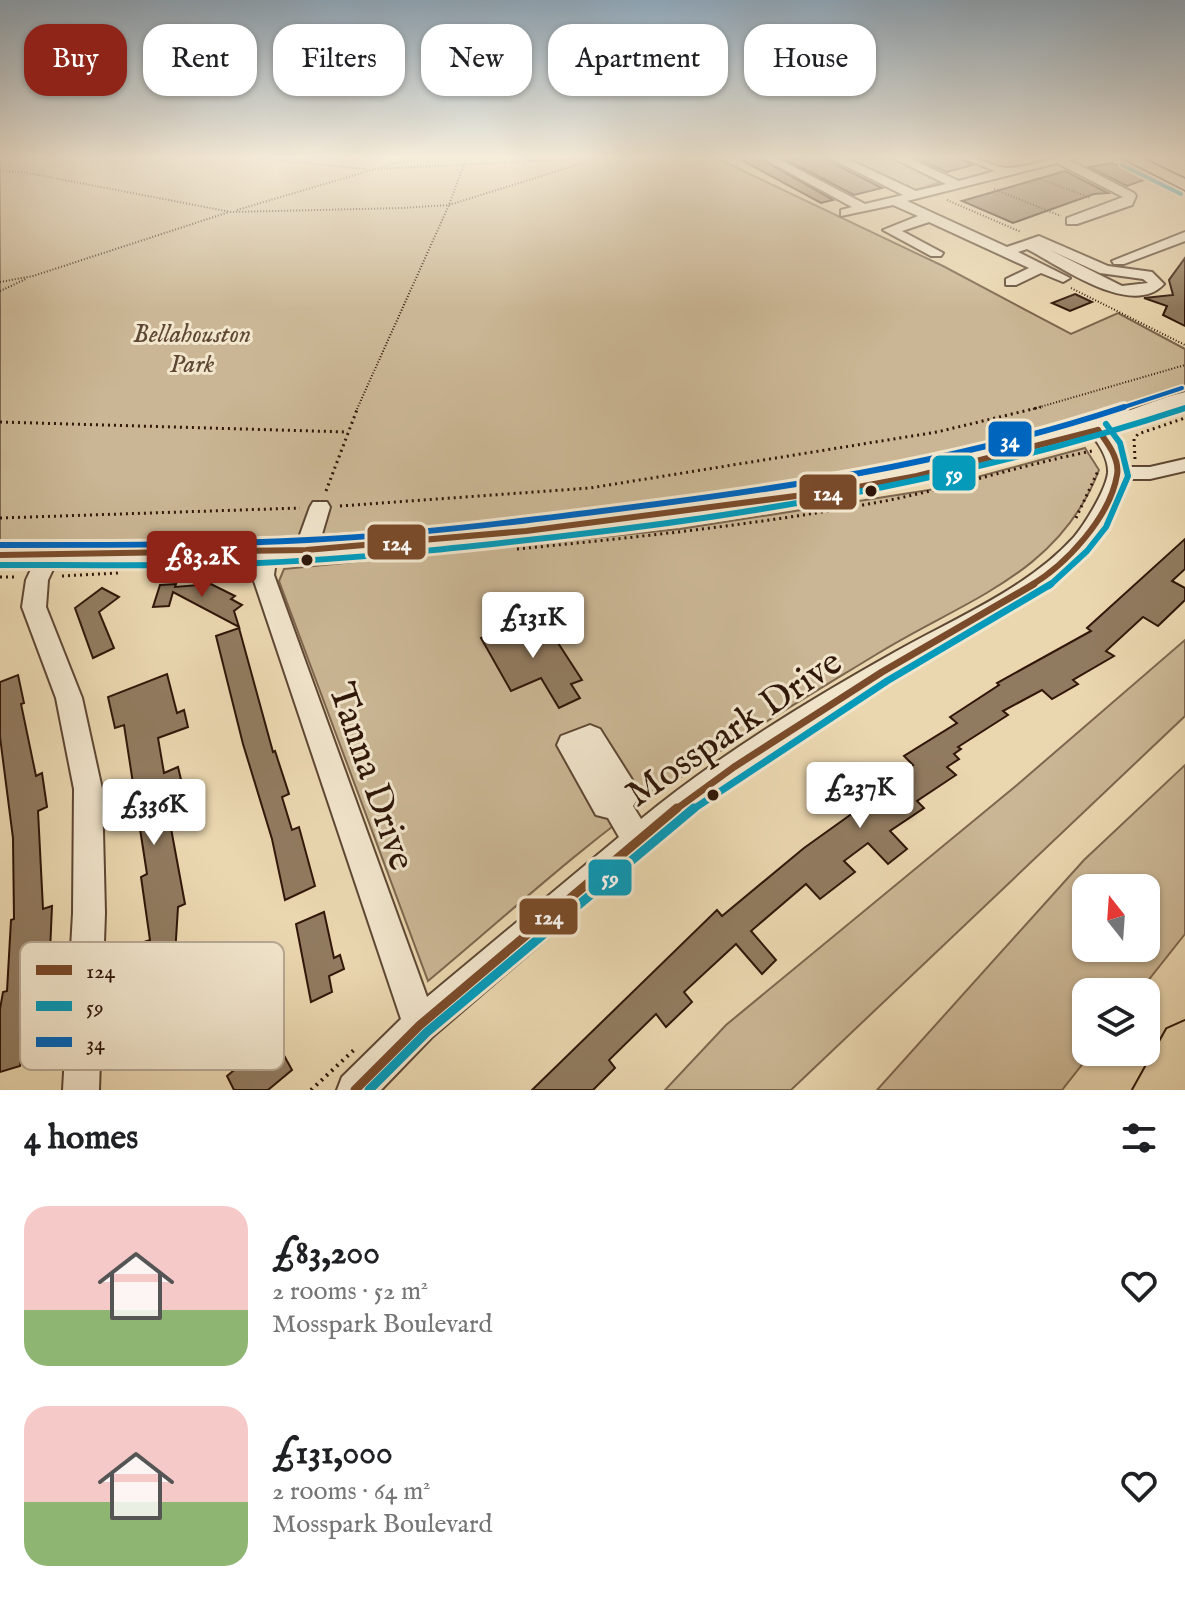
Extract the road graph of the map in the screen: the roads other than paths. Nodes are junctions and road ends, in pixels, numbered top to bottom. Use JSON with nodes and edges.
{"nodes":[{"id":1,"x":852,"y":207,"type":"edge"},
{"id":2,"x":884,"y":207,"type":"edge"},
{"id":3,"x":911,"y":207,"type":"edge"},
{"id":4,"x":1113,"y":207,"type":"edge"},
{"id":5,"x":846,"y":213,"type":"dead end"},
{"id":6,"x":864,"y":214,"type":"junction"},
{"id":7,"x":924,"y":219,"type":"junction"},
{"id":8,"x":1072,"y":221,"type":"road end"},
{"id":9,"x":1185,"y":236,"type":"edge"},
{"id":10,"x":1033,"y":242,"type":"junction"},
{"id":11,"x":936,"y":253,"type":"dead end"},
{"id":12,"x":1004,"y":258,"type":"junction"},
{"id":13,"x":1119,"y":261,"type":"dead end"},
{"id":14,"x":1035,"y":270,"type":"junction"},
{"id":15,"x":1011,"y":282,"type":"dead end"},
{"id":16,"x":1072,"y":282,"type":"road end"},
{"id":17,"x":1181,"y":404,"type":"edge"},
{"id":18,"x":1098,"y":430,"type":"junction"},
{"id":19,"x":1185,"y":465,"type":"edge"},
{"id":20,"x":1127,"y":474,"type":"junction"},
{"id":21,"x":320,"y":507,"type":"road end"},
{"id":22,"x":306,"y":550,"type":"junction"},
{"id":23,"x":266,"y":551,"type":"junction"},
{"id":24,"x":0,"y":555,"type":"edge"},
{"id":25,"x":49,"y":555,"type":"junction"},
{"id":26,"x":614,"y":801,"type":"dead end"},
{"id":27,"x":637,"y":839,"type":"junction"},
{"id":28,"x":88,"y":942,"type":"edge"},
{"id":29,"x":420,"y":1025,"type":"junction"},
{"id":30,"x":1185,"y":1047,"type":"edge"},
{"id":31,"x":82,"y":1070,"type":"edge"},
{"id":32,"x":81,"y":1090,"type":"edge"},
{"id":33,"x":355,"y":1090,"type":"edge"},
{"id":34,"x":1160,"y":1090,"type":"edge"}],
"edges":[{"from":1,"to":6,"type":"street"},
{"from":2,"to":6,"type":"street"},
{"from":3,"to":7,"type":"street"},
{"from":4,"to":8,"type":"street"},
{"from":5,"to":6,"type":"street"},
{"from":6,"to":7,"type":"street"},
{"from":7,"to":11,"type":"street"},
{"from":7,"to":12,"type":"street"},
{"from":9,"to":13,"type":"street"},
{"from":10,"to":10,"type":"street"},
{"from":10,"to":12,"type":"street"},
{"from":12,"to":14,"type":"street"},
{"from":14,"to":15,"type":"street"},
{"from":14,"to":16,"type":"street"},
{"from":17,"to":18,"type":"street"},
{"from":18,"to":20,"type":"street"},
{"from":18,"to":22,"type":"street"},
{"from":19,"to":20,"type":"street"},
{"from":20,"to":27,"type":"street","name":"Mosspark Drive"},
{"from":21,"to":22,"type":"street"},
{"from":22,"to":23,"type":"street"},
{"from":23,"to":25,"type":"street"},
{"from":23,"to":29,"type":"street","name":"Tanna Drive"},
{"from":24,"to":25,"type":"street"},
{"from":25,"to":28,"type":"street"},
{"from":26,"to":27,"type":"street"},
{"from":27,"to":29,"type":"street","name":"Mosspark Drive"},
{"from":29,"to":33,"type":"street","name":"Mosspark Drive"},
{"from":30,"to":34,"type":"highway"},
{"from":31,"to":32,"type":"street"}]}
